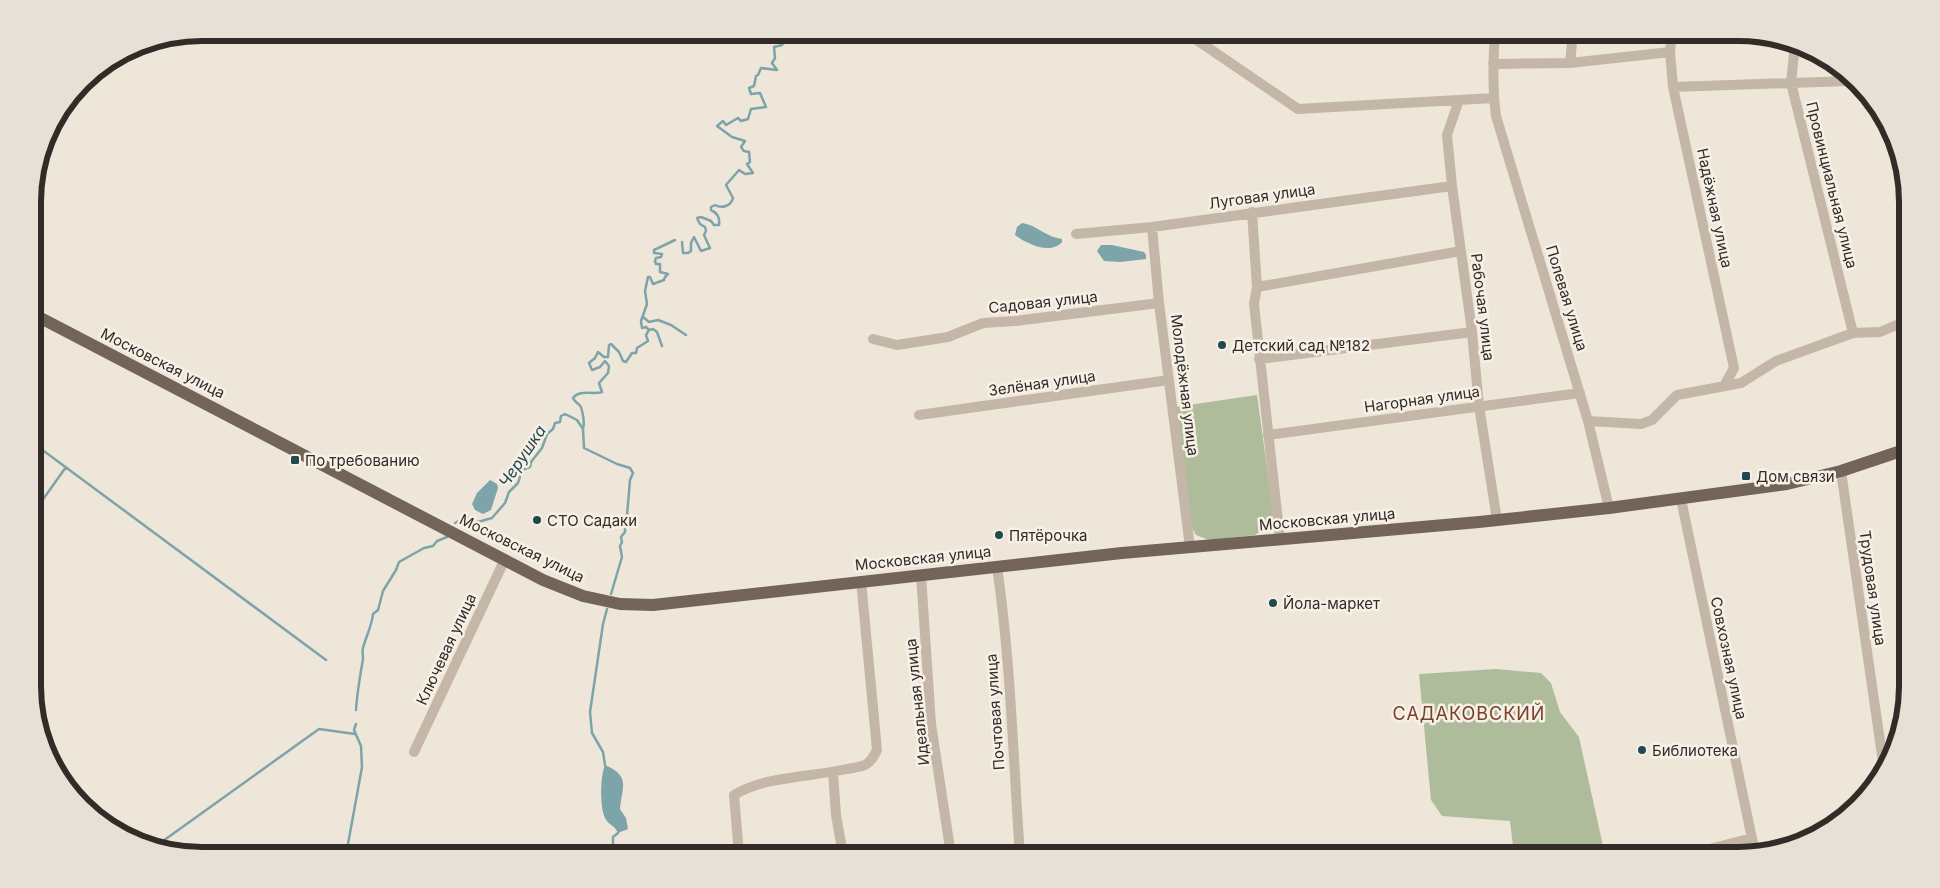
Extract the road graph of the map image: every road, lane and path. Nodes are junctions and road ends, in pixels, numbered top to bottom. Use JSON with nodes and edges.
{"nodes":[{"id":1,"x":1199,"y":41,"type":"edge"},
{"id":2,"x":1494,"y":41,"type":"edge"},
{"id":3,"x":1573,"y":41,"type":"edge"},
{"id":4,"x":1671,"y":41,"type":"edge"},
{"id":5,"x":1670,"y":52,"type":"junction"},
{"id":6,"x":1794,"y":52,"type":"edge"},
{"id":7,"x":1570,"y":62,"type":"junction"},
{"id":8,"x":1493,"y":64,"type":"junction"},
{"id":9,"x":1843,"y":81,"type":"edge"},
{"id":10,"x":1791,"y":82,"type":"junction"},
{"id":11,"x":1673,"y":88,"type":"junction"},
{"id":12,"x":1494,"y":98,"type":"junction"},
{"id":13,"x":1459,"y":100,"type":"junction"},
{"id":14,"x":1452,"y":186,"type":"junction"},
{"id":15,"x":1252,"y":212,"type":"junction"},
{"id":16,"x":1152,"y":227,"type":"junction"},
{"id":17,"x":1076,"y":234,"type":"dead end"},
{"id":18,"x":1461,"y":251,"type":"junction"},
{"id":19,"x":1257,"y":287,"type":"junction"},
{"id":20,"x":1159,"y":303,"type":"junction"},
{"id":21,"x":42,"y":318,"type":"edge"},
{"id":22,"x":1899,"y":324,"type":"edge"},
{"id":23,"x":1472,"y":332,"type":"junction"},
{"id":24,"x":1853,"y":333,"type":"junction"},
{"id":25,"x":873,"y":339,"type":"dead end"},
{"id":26,"x":1259,"y":359,"type":"junction"},
{"id":27,"x":1169,"y":380,"type":"junction"},
{"id":28,"x":1724,"y":386,"type":"junction"},
{"id":29,"x":1580,"y":392,"type":"junction"},
{"id":30,"x":1479,"y":406,"type":"junction"},
{"id":31,"x":919,"y":415,"type":"dead end"},
{"id":32,"x":1588,"y":421,"type":"junction"},
{"id":33,"x":1268,"y":435,"type":"junction"},
{"id":34,"x":1899,"y":452,"type":"edge"},
{"id":35,"x":1841,"y":471,"type":"junction"},
{"id":36,"x":1681,"y":499,"type":"junction"},
{"id":37,"x":1609,"y":508,"type":"junction"},
{"id":38,"x":1497,"y":520,"type":"junction"},
{"id":39,"x":1280,"y":539,"type":"junction"},
{"id":40,"x":1190,"y":547,"type":"junction"},
{"id":41,"x":505,"y":559,"type":"junction"},
{"id":42,"x":997,"y":567,"type":"junction"},
{"id":43,"x":921,"y":575,"type":"junction"},
{"id":44,"x":861,"y":581,"type":"junction"},
{"id":45,"x":414,"y":752,"type":"dead end"},
{"id":46,"x":1882,"y":755,"type":"edge"},
{"id":47,"x":833,"y":772,"type":"junction"},
{"id":48,"x":1752,"y":838,"type":"junction"},
{"id":49,"x":1753,"y":845,"type":"edge"},
{"id":50,"x":1019,"y":846,"type":"edge"},
{"id":51,"x":1721,"y":846,"type":"edge"},
{"id":52,"x":739,"y":847,"type":"edge"},
{"id":53,"x":842,"y":847,"type":"edge"},
{"id":54,"x":950,"y":847,"type":"edge"}],
"edges":[{"from":1,"to":13,"type":"street"},
{"from":2,"to":8,"type":"street","name":"Полевая улица"},
{"from":3,"to":7,"type":"street"},
{"from":4,"to":5,"type":"street","name":"Надёжная улица"},
{"from":5,"to":7,"type":"street"},
{"from":5,"to":11,"type":"street","name":"Надёжная улица"},
{"from":6,"to":10,"type":"street","name":"Провинциальная улица"},
{"from":7,"to":8,"type":"street"},
{"from":8,"to":12,"type":"street","name":"Полевая улица"},
{"from":9,"to":10,"type":"street"},
{"from":10,"to":11,"type":"street"},
{"from":10,"to":24,"type":"street","name":"Провинциальная улица"},
{"from":11,"to":28,"type":"street","name":"Надёжная улица"},
{"from":12,"to":13,"type":"street"},
{"from":12,"to":29,"type":"street","name":"Полевая улица"},
{"from":13,"to":14,"type":"street","name":"Рабочая улица"},
{"from":14,"to":15,"type":"street","name":"Луговая улица"},
{"from":14,"to":18,"type":"street","name":"Рабочая улица"},
{"from":15,"to":16,"type":"street","name":"Луговая улица"},
{"from":15,"to":19,"type":"street"},
{"from":16,"to":17,"type":"street","name":"Луговая улица"},
{"from":16,"to":20,"type":"street","name":"Молодёжная улица"},
{"from":18,"to":19,"type":"street"},
{"from":18,"to":23,"type":"street","name":"Рабочая улица"},
{"from":19,"to":26,"type":"street"},
{"from":20,"to":25,"type":"street","name":"Садовая улица"},
{"from":20,"to":27,"type":"street","name":"Молодёжная улица"},
{"from":21,"to":41,"type":"main road","name":"Московская улица"},
{"from":22,"to":24,"type":"street"},
{"from":23,"to":26,"type":"street"},
{"from":23,"to":30,"type":"street","name":"Рабочая улица"},
{"from":24,"to":28,"type":"street"},
{"from":26,"to":33,"type":"street"},
{"from":27,"to":31,"type":"street","name":"Зелёная улица"},
{"from":27,"to":40,"type":"street","name":"Молодёжная улица"},
{"from":28,"to":32,"type":"street"},
{"from":29,"to":30,"type":"street","name":"Нагорная улица"},
{"from":29,"to":32,"type":"street","name":"Полевая улица"},
{"from":30,"to":33,"type":"street","name":"Нагорная улица"},
{"from":30,"to":38,"type":"street","name":"Рабочая улица"},
{"from":32,"to":37,"type":"street","name":"Полевая улица"},
{"from":33,"to":39,"type":"street"},
{"from":34,"to":35,"type":"main road","name":"Московская улица"},
{"from":35,"to":36,"type":"main road","name":"Московская улица"},
{"from":35,"to":46,"type":"street","name":"Трудовая улица"},
{"from":36,"to":37,"type":"main road","name":"Московская улица"},
{"from":36,"to":48,"type":"street","name":"Совхозная улица"},
{"from":37,"to":38,"type":"main road","name":"Московская улица"},
{"from":38,"to":39,"type":"main road","name":"Московская улица"},
{"from":39,"to":40,"type":"main road","name":"Московская улица"},
{"from":40,"to":42,"type":"main road","name":"Московская улица"},
{"from":41,"to":44,"type":"main road","name":"Московская улица"},
{"from":41,"to":45,"type":"street","name":"Ключевая улица"},
{"from":42,"to":43,"type":"main road","name":"Московская улица"},
{"from":42,"to":50,"type":"street","name":"Почтовая улица"},
{"from":43,"to":44,"type":"main road","name":"Московская улица"},
{"from":43,"to":54,"type":"street","name":"Идеальная улица"},
{"from":44,"to":47,"type":"street"},
{"from":47,"to":52,"type":"street"},
{"from":47,"to":53,"type":"street"},
{"from":48,"to":49,"type":"street","name":"Совхозная улица"},
{"from":48,"to":51,"type":"street"}]}
